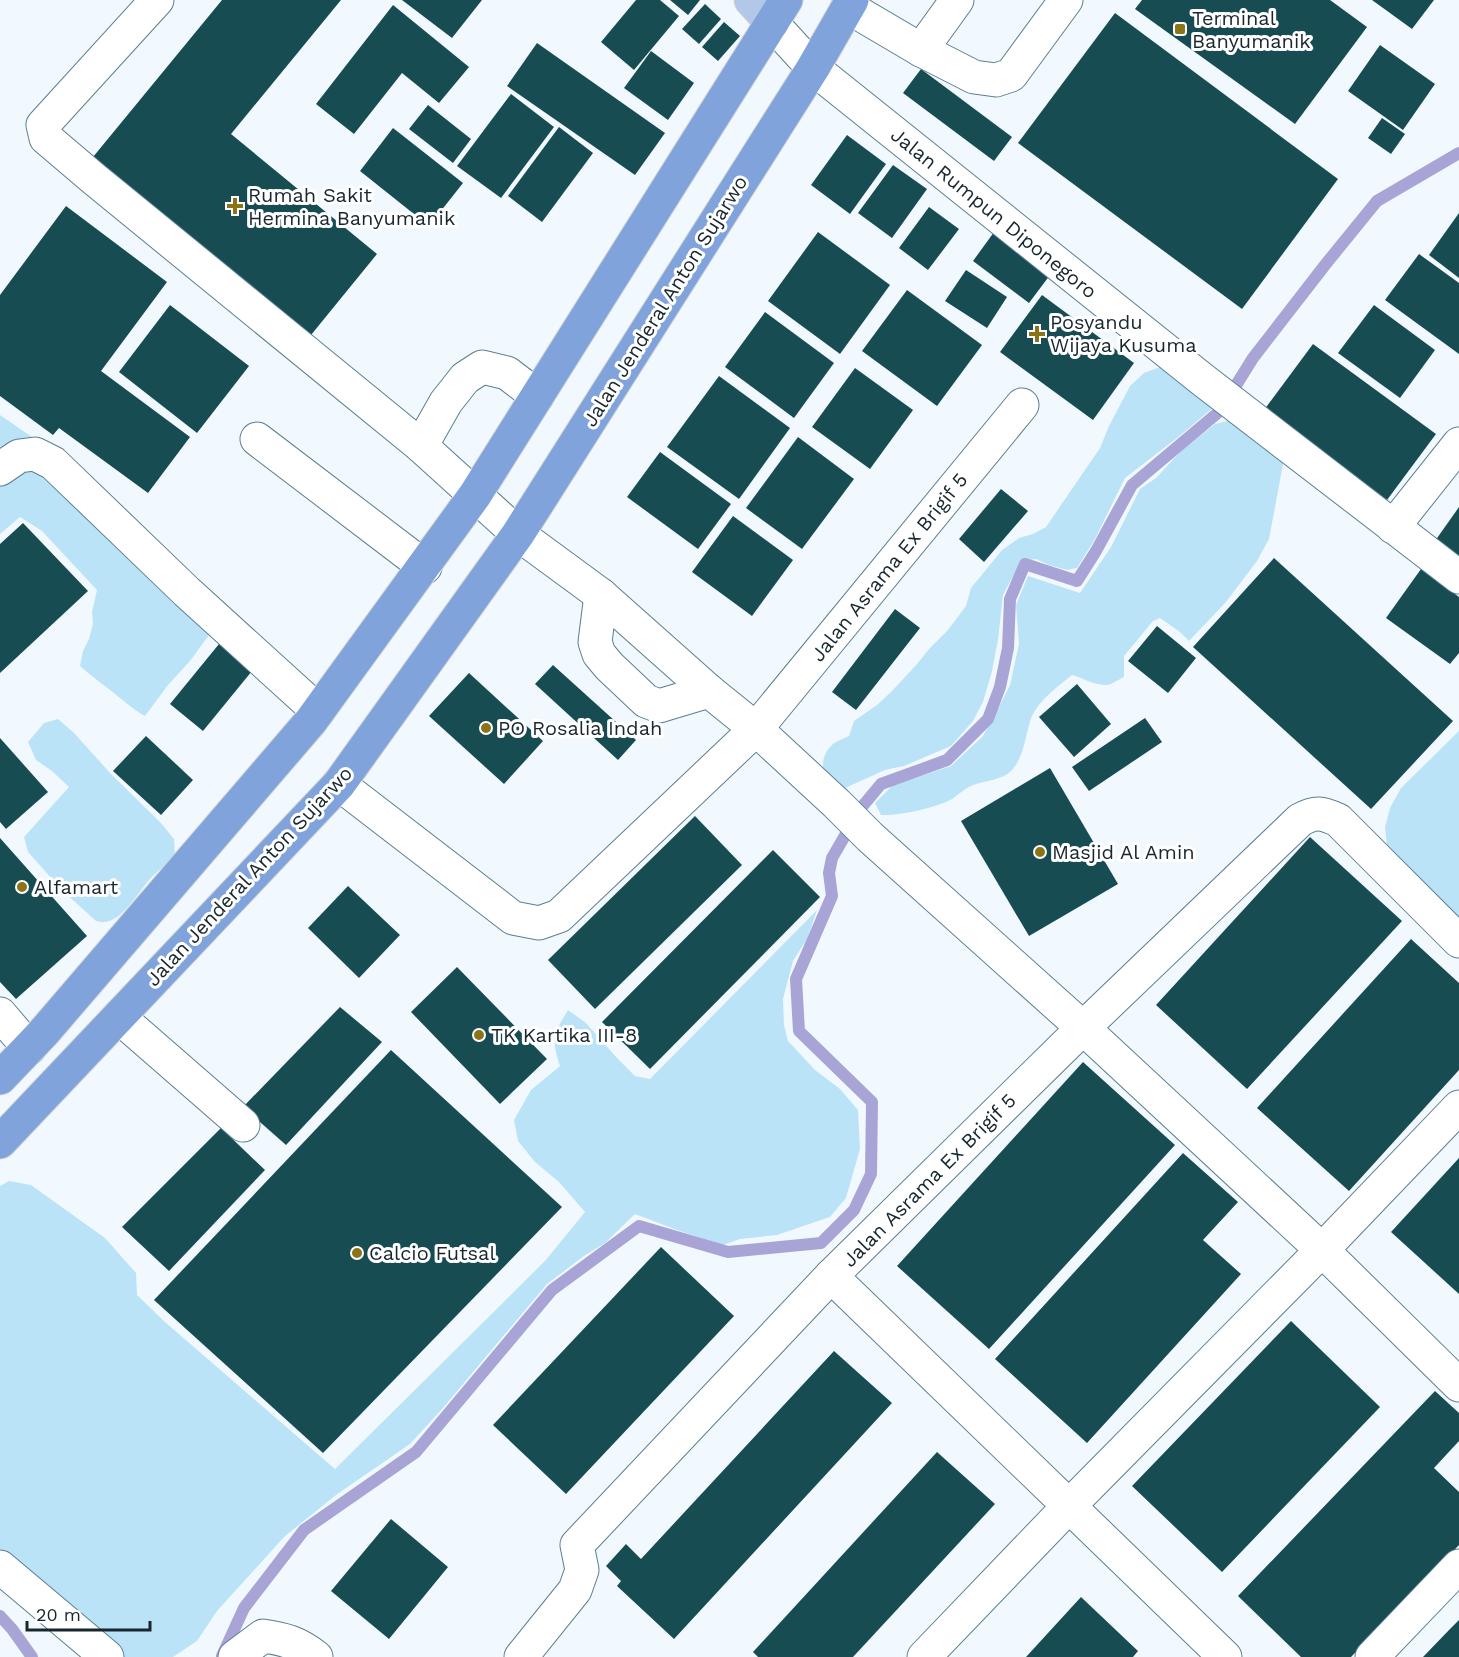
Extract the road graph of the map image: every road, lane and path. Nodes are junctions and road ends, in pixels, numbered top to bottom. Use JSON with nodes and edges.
{"nodes":[{"id":1,"x":157,"y":0,"type":"edge"},
{"id":2,"x":957,"y":0,"type":"edge"},
{"id":3,"x":1066,"y":0,"type":"edge"},
{"id":4,"x":850,"y":3,"type":"edge"},
{"id":5,"x":767,"y":16,"type":"edge"},
{"id":6,"x":921,"y":50,"type":"junction"},
{"id":7,"x":813,"y":68,"type":"junction"},
{"id":8,"x":537,"y":396,"type":"junction"},
{"id":9,"x":1022,"y":405,"type":"dead end"},
{"id":10,"x":257,"y":439,"type":"dead end"},
{"id":11,"x":1459,"y":444,"type":"edge"},
{"id":12,"x":421,"y":446,"type":"junction"},
{"id":13,"x":0,"y":469,"type":"edge"},
{"id":14,"x":475,"y":495,"type":"junction"},
{"id":15,"x":1393,"y":527,"type":"junction"},
{"id":16,"x":518,"y":534,"type":"junction"},
{"id":17,"x":425,"y":567,"type":"junction"},
{"id":18,"x":1459,"y":578,"type":"edge"},
{"id":19,"x":601,"y":595,"type":"junction"},
{"id":20,"x":709,"y":692,"type":"junction"},
{"id":21,"x":318,"y":711,"type":"junction"},
{"id":22,"x":756,"y":729,"type":"junction"},
{"id":23,"x":339,"y":784,"type":"junction"},
{"id":24,"x":1459,"y":941,"type":"edge"},
{"id":25,"x":0,"y":1014,"type":"edge"},
{"id":26,"x":119,"y":1017,"type":"junction"},
{"id":27,"x":1083,"y":1028,"type":"junction"},
{"id":28,"x":29,"y":1048,"type":"junction"},
{"id":29,"x":0,"y":1078,"type":"edge"},
{"id":30,"x":1459,"y":1107,"type":"edge"},
{"id":31,"x":243,"y":1125,"type":"dead end"},
{"id":32,"x":0,"y":1142,"type":"edge"},
{"id":33,"x":1322,"y":1250,"type":"junction"},
{"id":34,"x":831,"y":1276,"type":"junction"},
{"id":35,"x":1459,"y":1385,"type":"edge"},
{"id":36,"x":1069,"y":1506,"type":"junction"},
{"id":37,"x":1459,"y":1566,"type":"edge"},
{"id":38,"x":0,"y":1567,"type":"edge"},
{"id":39,"x":107,"y":1657,"type":"edge"},
{"id":40,"x":235,"y":1657,"type":"edge"},
{"id":41,"x":316,"y":1657,"type":"edge"},
{"id":42,"x":521,"y":1657,"type":"edge"},
{"id":43,"x":924,"y":1657,"type":"edge"},
{"id":44,"x":1225,"y":1657,"type":"edge"},
{"id":45,"x":1372,"y":1657,"type":"edge"}],
"edges":[{"from":1,"to":12,"type":"street"},
{"from":2,"to":6,"type":"street"},
{"from":3,"to":6,"type":"street"},
{"from":4,"to":6,"type":"street"},
{"from":4,"to":7,"type":"highway","name":"Jalan Jenderal Anton Sujarwo"},
{"from":5,"to":7,"type":"street","name":"Jalan Rumpun Diponegoro"},
{"from":5,"to":8,"type":"highway"},
{"from":7,"to":15,"type":"street","name":"Jalan Rumpun Diponegoro"},
{"from":7,"to":16,"type":"highway","name":"Jalan Jenderal Anton Sujarwo"},
{"from":8,"to":12,"type":"street"},
{"from":8,"to":14,"type":"highway"},
{"from":9,"to":22,"type":"street","name":"Jalan Asrama Ex Brigif 5"},
{"from":10,"to":17,"type":"street"},
{"from":11,"to":15,"type":"street"},
{"from":12,"to":14,"type":"street"},
{"from":13,"to":21,"type":"street"},
{"from":14,"to":16,"type":"street"},
{"from":14,"to":17,"type":"highway"},
{"from":15,"to":18,"type":"street","name":"Jalan Rumpun Diponegoro"},
{"from":16,"to":19,"type":"street"},
{"from":16,"to":23,"type":"highway","name":"Jalan Jenderal Anton Sujarwo"},
{"from":17,"to":21,"type":"highway"},
{"from":19,"to":20,"type":"street"},
{"from":19,"to":20,"type":"street"},
{"from":20,"to":22,"type":"street"},
{"from":21,"to":28,"type":"highway"},
{"from":22,"to":23,"type":"street","name":"Jalan Asrama Ex Brigif 5"},
{"from":22,"to":27,"type":"street"},
{"from":23,"to":26,"type":"highway","name":"Jalan Jenderal Anton Sujarwo"},
{"from":24,"to":27,"type":"street","name":"Jalan Asrama Ex Brigif 5"},
{"from":25,"to":28,"type":"street"},
{"from":26,"to":31,"type":"street"},
{"from":26,"to":32,"type":"highway","name":"Jalan Jenderal Anton Sujarwo"},
{"from":27,"to":33,"type":"street"},
{"from":27,"to":34,"type":"street","name":"Jalan Asrama Ex Brigif 5"},
{"from":28,"to":29,"type":"highway"},
{"from":30,"to":33,"type":"street"},
{"from":33,"to":35,"type":"street"},
{"from":33,"to":36,"type":"street"},
{"from":34,"to":36,"type":"street","name":"Jalan Asrama Ex Brigif 5"},
{"from":34,"to":42,"type":"street"},
{"from":36,"to":43,"type":"street"},
{"from":36,"to":44,"type":"street","name":"Jalan Asrama Ex Brigif 5"},
{"from":37,"to":45,"type":"street"},
{"from":38,"to":39,"type":"street"},
{"from":40,"to":41,"type":"street"}]}
